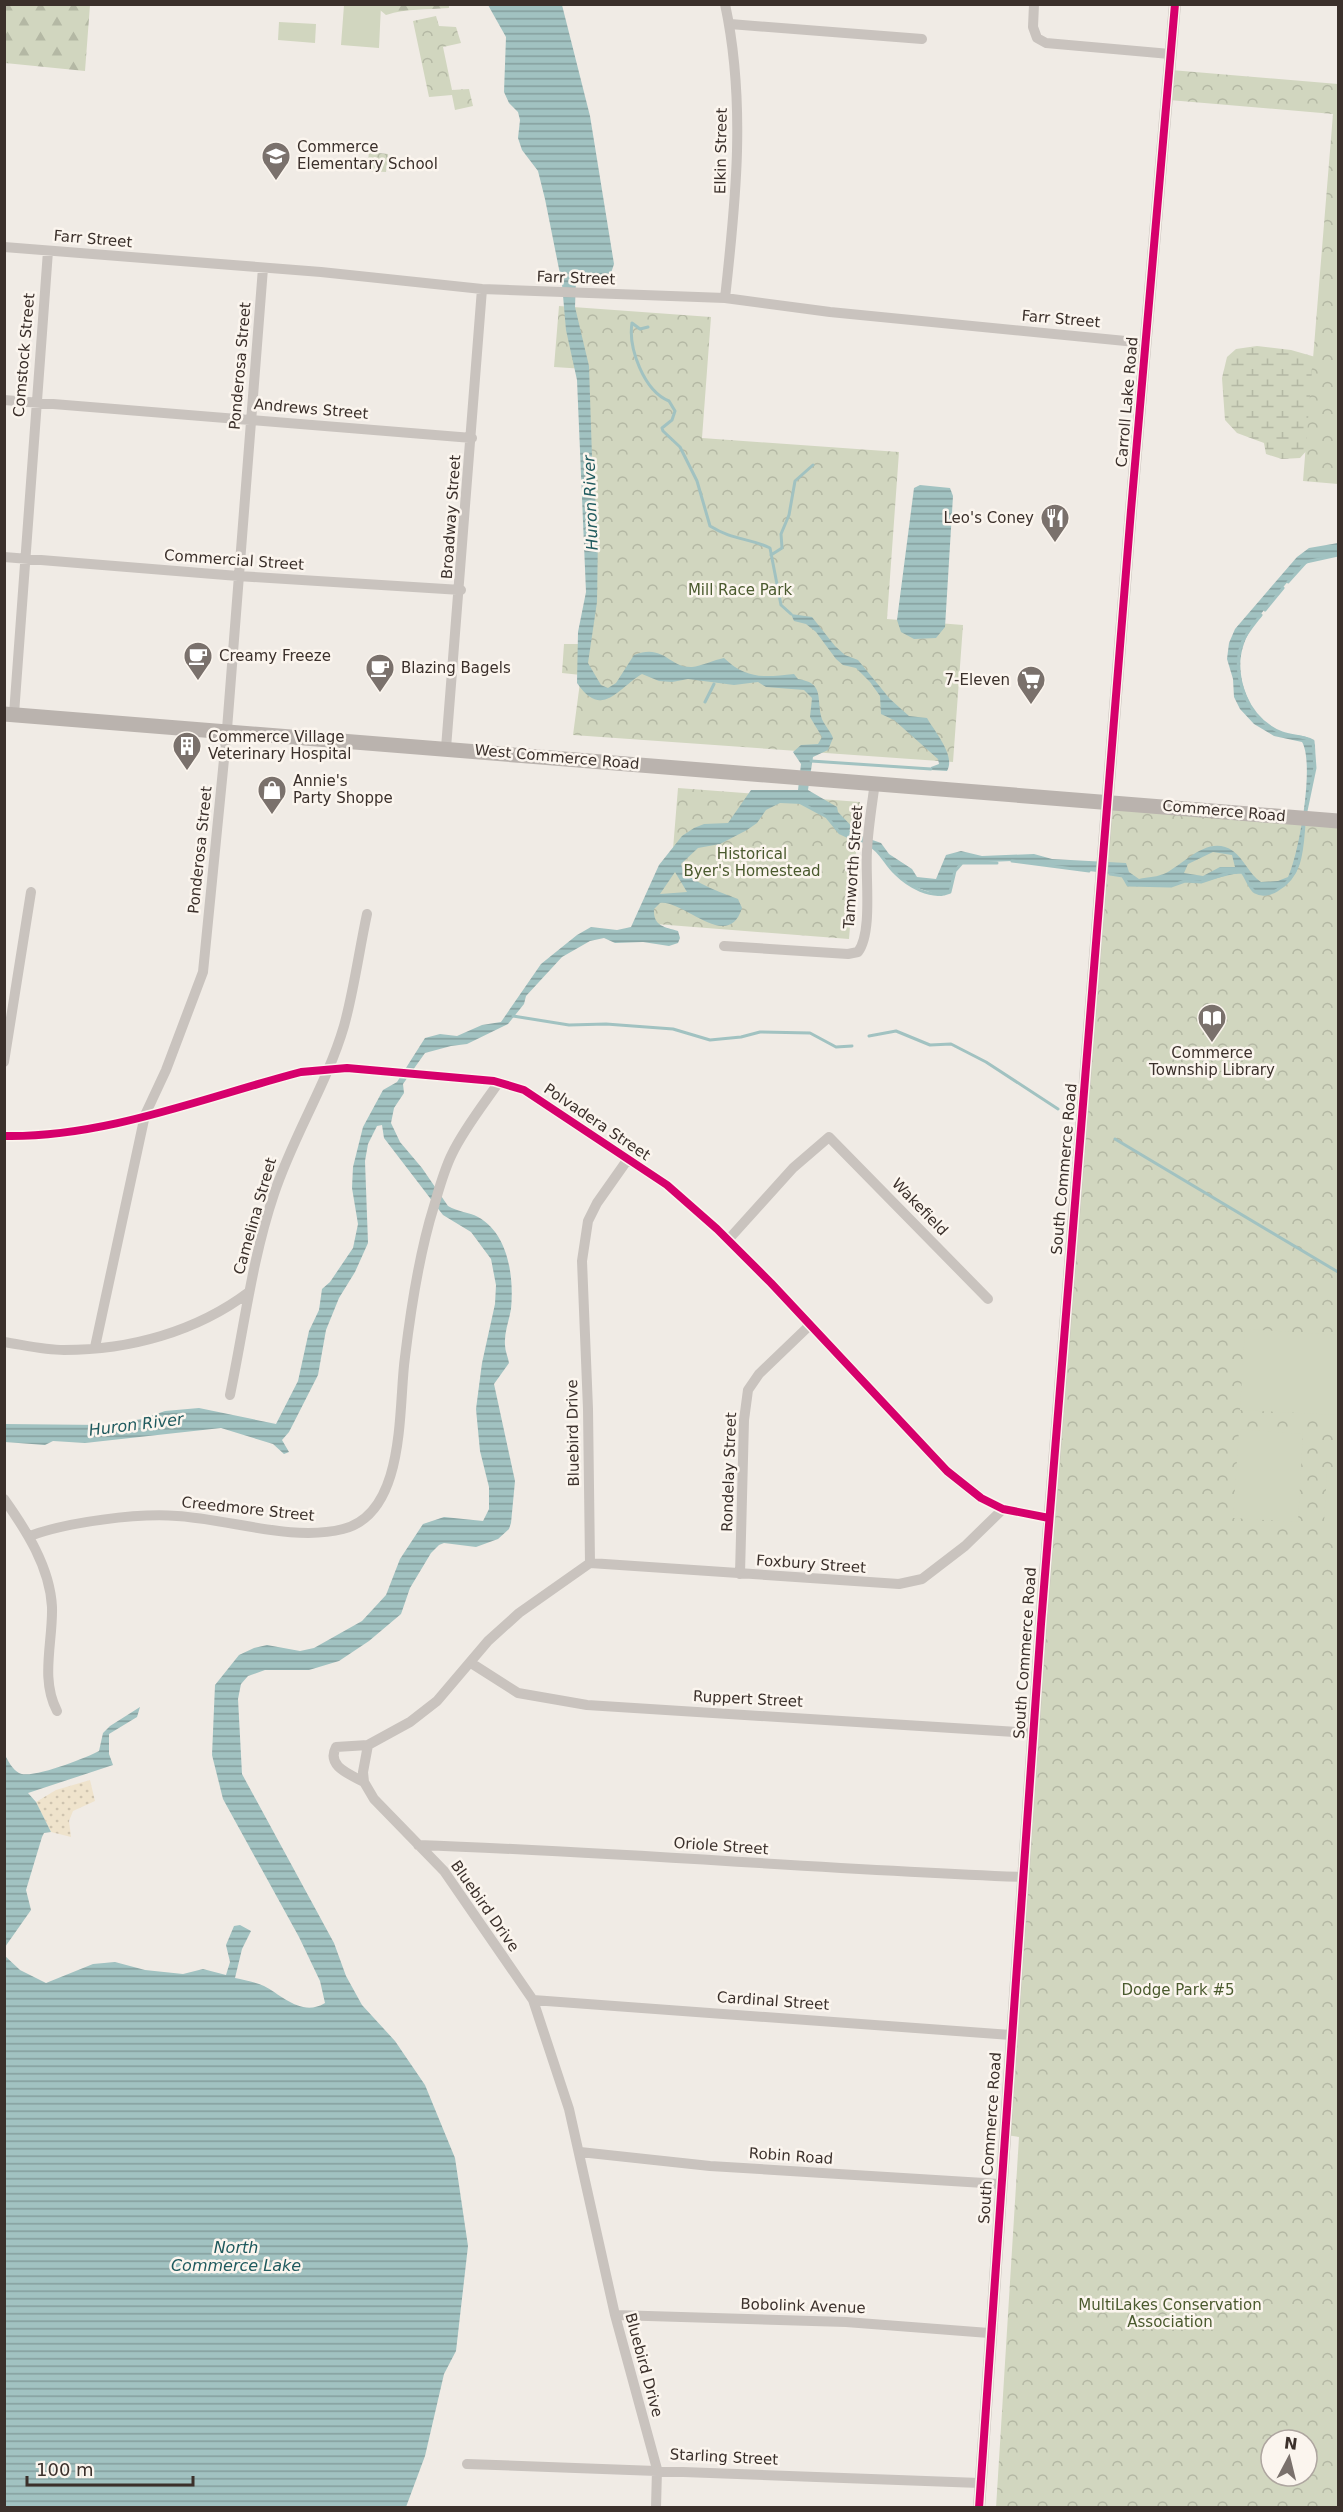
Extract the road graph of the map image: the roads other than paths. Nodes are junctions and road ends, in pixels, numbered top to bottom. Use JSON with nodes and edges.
{"nodes":[{"id":1,"x":726,"y":4,"type":"edge"},
{"id":2,"x":1034,"y":4,"type":"edge"},
{"id":3,"x":1174,"y":4,"type":"edge"},
{"id":4,"x":730,"y":24,"type":"junction"},
{"id":5,"x":922,"y":39,"type":"dead end"},
{"id":6,"x":1170,"y":54,"type":"junction"},
{"id":7,"x":4,"y":247,"type":"edge"},
{"id":8,"x":48,"y":250,"type":"junction"},
{"id":9,"x":263,"y":268,"type":"junction"},
{"id":10,"x":482,"y":288,"type":"junction"},
{"id":11,"x":725,"y":298,"type":"junction"},
{"id":12,"x":1146,"y":343,"type":"junction"},
{"id":13,"x":4,"y":400,"type":"edge"},
{"id":14,"x":36,"y":403,"type":"junction"},
{"id":15,"x":251,"y":419,"type":"junction"},
{"id":16,"x":472,"y":438,"type":"junction"},
{"id":17,"x":4,"y":557,"type":"edge"},
{"id":18,"x":24,"y":558,"type":"junction"},
{"id":19,"x":238,"y":576,"type":"junction"},
{"id":20,"x":461,"y":590,"type":"junction"},
{"id":21,"x":9,"y":714,"type":"edge"},
{"id":22,"x":227,"y":729,"type":"junction"},
{"id":23,"x":446,"y":748,"type":"junction"},
{"id":24,"x":875,"y":782,"type":"junction"},
{"id":25,"x":1109,"y":802,"type":"junction"},
{"id":26,"x":1338,"y":821,"type":"edge"},
{"id":27,"x":31,"y":892,"type":"dead end"},
{"id":28,"x":367,"y":914,"type":"dead end"},
{"id":29,"x":724,"y":946,"type":"dead end"},
{"id":30,"x":4,"y":1062,"type":"edge"},
{"id":31,"x":327,"y":1070,"type":"junction"},
{"id":32,"x":498,"y":1082,"type":"junction"},
{"id":33,"x":146,"y":1115,"type":"junction"},
{"id":34,"x":4,"y":1136,"type":"edge"},
{"id":35,"x":628,"y":1158,"type":"junction"},
{"id":36,"x":728,"y":1240,"type":"junction"},
{"id":37,"x":249,"y":1292,"type":"junction"},
{"id":38,"x":988,"y":1299,"type":"dead end"},
{"id":39,"x":810,"y":1325,"type":"junction"},
{"id":40,"x":4,"y":1342,"type":"edge"},
{"id":41,"x":95,"y":1347,"type":"junction"},
{"id":42,"x":230,"y":1395,"type":"dead end"},
{"id":43,"x":4,"y":1499,"type":"edge"},
{"id":44,"x":1003,"y":1509,"type":"junction"},
{"id":45,"x":1049,"y":1518,"type":"junction"},
{"id":46,"x":30,"y":1536,"type":"junction"},
{"id":47,"x":590,"y":1563,"type":"junction"},
{"id":48,"x":740,"y":1574,"type":"junction"},
{"id":49,"x":471,"y":1664,"type":"junction"},
{"id":50,"x":57,"y":1711,"type":"dead end"},
{"id":51,"x":1032,"y":1733,"type":"junction"},
{"id":52,"x":368,"y":1745,"type":"junction"},
{"id":53,"x":364,"y":1782,"type":"junction"},
{"id":54,"x":418,"y":1845,"type":"junction"},
{"id":55,"x":1022,"y":1877,"type":"junction"},
{"id":56,"x":533,"y":2000,"type":"junction"},
{"id":57,"x":1011,"y":2035,"type":"junction"},
{"id":58,"x":580,"y":2152,"type":"junction"},
{"id":59,"x":1000,"y":2184,"type":"junction"},
{"id":60,"x":615,"y":2315,"type":"junction"},
{"id":61,"x":989,"y":2333,"type":"junction"},
{"id":62,"x":467,"y":2464,"type":"dead end"},
{"id":63,"x":657,"y":2469,"type":"junction"},
{"id":64,"x":980,"y":2483,"type":"junction"},
{"id":65,"x":656,"y":2508,"type":"edge"},
{"id":66,"x":979,"y":2508,"type":"edge"}],
"edges":[{"from":1,"to":4,"type":"street","name":"Elkin Street"},
{"from":2,"to":6,"type":"street"},
{"from":3,"to":6,"type":"street","name":"Carroll Lake Road"},
{"from":4,"to":5,"type":"street"},
{"from":4,"to":11,"type":"street","name":"Elkin Street"},
{"from":6,"to":12,"type":"street","name":"Carroll Lake Road"},
{"from":7,"to":8,"type":"street","name":"Farr Street"},
{"from":8,"to":9,"type":"street","name":"Farr Street"},
{"from":8,"to":14,"type":"street","name":"Comstock Street"},
{"from":9,"to":10,"type":"street","name":"Farr Street"},
{"from":9,"to":15,"type":"street","name":"Ponderosa Street"},
{"from":10,"to":11,"type":"street","name":"Farr Street"},
{"from":10,"to":16,"type":"street","name":"Broadway Street"},
{"from":11,"to":12,"type":"street","name":"Farr Street"},
{"from":12,"to":25,"type":"street","name":"Carroll Lake Road"},
{"from":13,"to":14,"type":"street","name":"Andrews Street"},
{"from":14,"to":15,"type":"street","name":"Andrews Street"},
{"from":14,"to":18,"type":"street","name":"Comstock Street"},
{"from":15,"to":16,"type":"street","name":"Andrews Street"},
{"from":15,"to":19,"type":"street","name":"Ponderosa Street"},
{"from":16,"to":20,"type":"street","name":"Broadway Street"},
{"from":17,"to":18,"type":"street","name":"Commercial Street"},
{"from":18,"to":19,"type":"street","name":"Commercial Street"},
{"from":18,"to":21,"type":"street","name":"Comstock Street"},
{"from":19,"to":20,"type":"street","name":"Commercial Street"},
{"from":19,"to":22,"type":"street","name":"Ponderosa Street"},
{"from":20,"to":23,"type":"street","name":"Broadway Street"},
{"from":21,"to":22,"type":"main road","name":"West Commerce Road"},
{"from":22,"to":23,"type":"main road","name":"West Commerce Road"},
{"from":22,"to":33,"type":"street","name":"Ponderosa Street"},
{"from":23,"to":24,"type":"main road","name":"West Commerce Road"},
{"from":24,"to":25,"type":"main road","name":"West Commerce Road"},
{"from":24,"to":29,"type":"street","name":"Tamworth Street"},
{"from":25,"to":26,"type":"main road","name":"Commerce Road"},
{"from":25,"to":45,"type":"street","name":"South Commerce Road"},
{"from":27,"to":30,"type":"street"},
{"from":28,"to":31,"type":"street","name":"Camelina Street"},
{"from":31,"to":32,"type":"street","name":"Polvadera Street"},
{"from":31,"to":33,"type":"street","name":"Polvadera Street"},
{"from":31,"to":37,"type":"street","name":"Camelina Street"},
{"from":32,"to":35,"type":"street","name":"Polvadera Street"},
{"from":32,"to":46,"type":"street","name":"Creedmore Street"},
{"from":33,"to":34,"type":"street","name":"Polvadera Street"},
{"from":33,"to":41,"type":"street","name":"Ponderosa Street"},
{"from":35,"to":36,"type":"street","name":"Polvadera Street"},
{"from":35,"to":47,"type":"street","name":"Bluebird Drive"},
{"from":36,"to":38,"type":"street","name":"Wakefield"},
{"from":36,"to":39,"type":"street","name":"Polvadera Street"},
{"from":37,"to":41,"type":"street"},
{"from":37,"to":42,"type":"street","name":"Camelina Street"},
{"from":39,"to":44,"type":"street","name":"Polvadera Street"},
{"from":39,"to":48,"type":"street","name":"Rondelay Street"},
{"from":40,"to":41,"type":"street"},
{"from":43,"to":46,"type":"street"},
{"from":44,"to":45,"type":"street","name":"Polvadera Street"},
{"from":44,"to":48,"type":"street","name":"Foxbury Street"},
{"from":45,"to":51,"type":"street","name":"South Commerce Road"},
{"from":46,"to":50,"type":"street"},
{"from":47,"to":48,"type":"street","name":"Foxbury Street"},
{"from":47,"to":49,"type":"street"},
{"from":49,"to":51,"type":"street","name":"Ruppert Street"},
{"from":49,"to":52,"type":"street"},
{"from":51,"to":55,"type":"street","name":"South Commerce Road"},
{"from":52,"to":53,"type":"street"},
{"from":52,"to":53,"type":"street"},
{"from":53,"to":54,"type":"street","name":"Bluebird Drive"},
{"from":54,"to":55,"type":"street","name":"Oriole Street"},
{"from":54,"to":56,"type":"street","name":"Bluebird Drive"},
{"from":55,"to":57,"type":"street","name":"South Commerce Road"},
{"from":56,"to":57,"type":"street","name":"Cardinal Street"},
{"from":56,"to":58,"type":"street","name":"Bluebird Drive"},
{"from":57,"to":59,"type":"street","name":"South Commerce Road"},
{"from":58,"to":59,"type":"street","name":"Robin Road"},
{"from":58,"to":60,"type":"street","name":"Bluebird Drive"},
{"from":59,"to":61,"type":"street","name":"South Commerce Road"},
{"from":60,"to":61,"type":"street","name":"Bobolink Avenue"},
{"from":60,"to":63,"type":"street","name":"Bluebird Drive"},
{"from":61,"to":64,"type":"street","name":"South Commerce Road"},
{"from":62,"to":63,"type":"street","name":"Starling Street"},
{"from":63,"to":64,"type":"street","name":"Starling Street"},
{"from":63,"to":65,"type":"street","name":"Bluebird Drive"},
{"from":64,"to":66,"type":"street","name":"South Commerce Road"}]}
